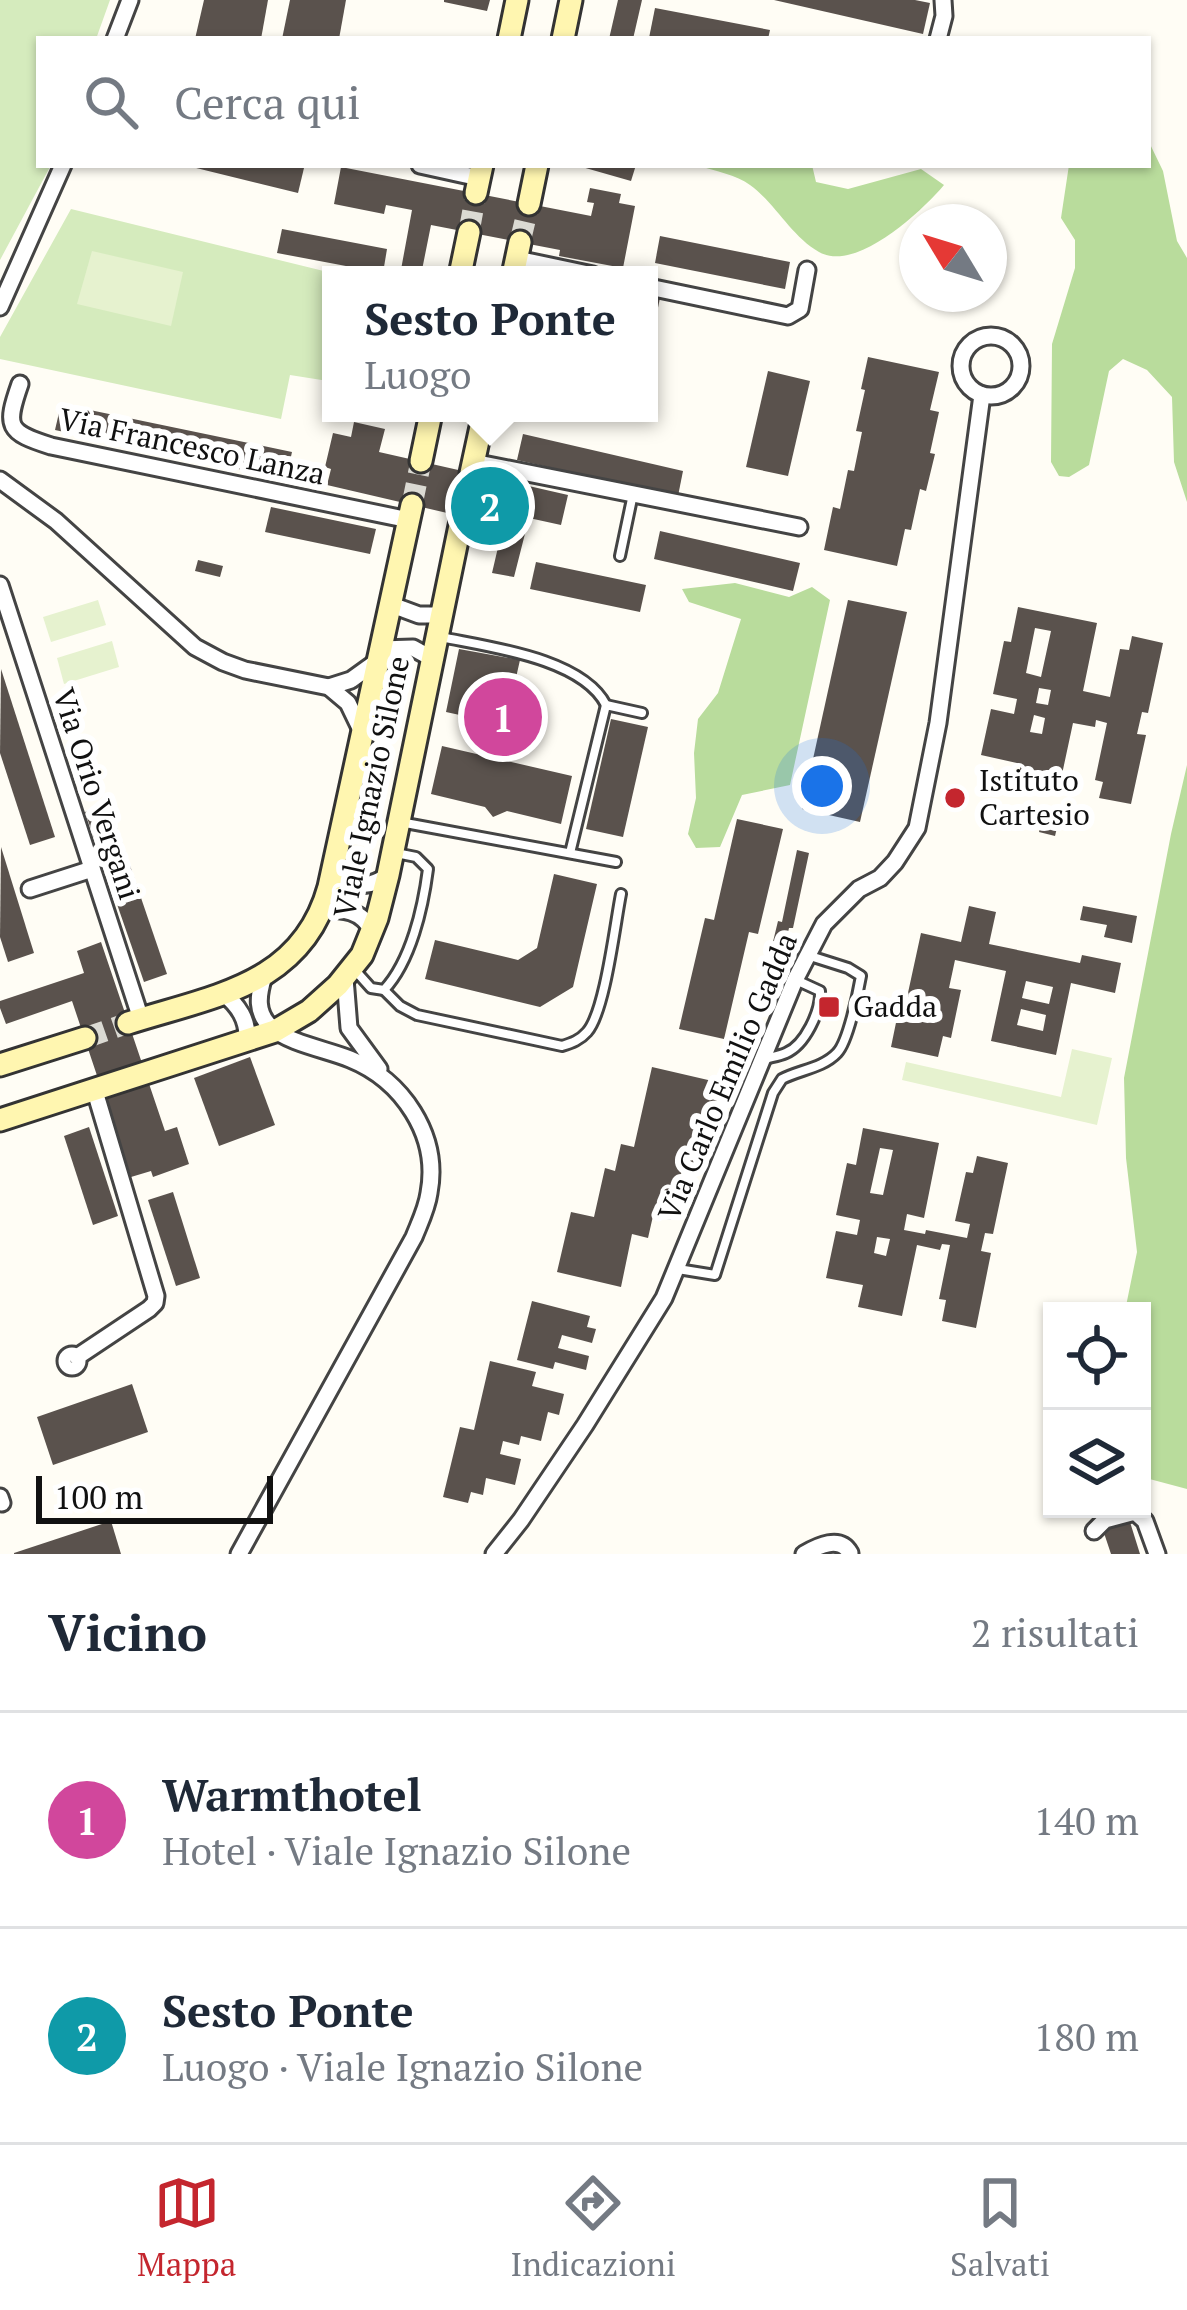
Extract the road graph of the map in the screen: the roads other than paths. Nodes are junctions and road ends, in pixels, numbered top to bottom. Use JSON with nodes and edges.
{"nodes":[{"id":1,"x":130,"y":0,"type":"edge"},
{"id":2,"x":517,"y":0,"type":"edge"},
{"id":3,"x":572,"y":0,"type":"edge"},
{"id":4,"x":943,"y":0,"type":"edge"},
{"id":5,"x":116,"y":36,"type":"edge"},
{"id":6,"x":510,"y":36,"type":"edge"},
{"id":7,"x":564,"y":36,"type":"edge"},
{"id":8,"x":939,"y":36,"type":"edge"},
{"id":9,"x":62,"y":168,"type":"edge"},
{"id":10,"x":433,"y":168,"type":"edge"},
{"id":11,"x":536,"y":168,"type":"edge"},
{"id":12,"x":479,"y":179,"type":"edge"},
{"id":13,"x":529,"y":204,"type":"tunnel mouth"},
{"id":14,"x":469,"y":232,"type":"tunnel mouth"},
{"id":15,"x":517,"y":259,"type":"edge"},
{"id":16,"x":462,"y":266,"type":"edge"},
{"id":17,"x":550,"y":266,"type":"edge"},
{"id":18,"x":807,"y":270,"type":"dead end"},
{"id":19,"x":658,"y":289,"type":"edge"},
{"id":20,"x":0,"y":307,"type":"edge"},
{"id":21,"x":20,"y":384,"type":"dead end"},
{"id":22,"x":982,"y":395,"type":"junction"},
{"id":23,"x":429,"y":422,"type":"edge"},
{"id":24,"x":482,"y":422,"type":"edge"},
{"id":25,"x":421,"y":461,"type":"tunnel mouth"},
{"id":26,"x":472,"y":467,"type":"joint"},
{"id":27,"x":0,"y":480,"type":"edge"},
{"id":28,"x":633,"y":494,"type":"junction"},
{"id":29,"x":411,"y":512,"type":"joint"},
{"id":30,"x":462,"y":516,"type":"tunnel mouth"},
{"id":31,"x":799,"y":527,"type":"dead end"},
{"id":32,"x":620,"y":556,"type":"dead end"},
{"id":33,"x":0,"y":585,"type":"edge"},
{"id":34,"x":392,"y":605,"type":"junction"},
{"id":35,"x":436,"y":636,"type":"junction"},
{"id":36,"x":378,"y":655,"type":"junction"},
{"id":37,"x":329,"y":687,"type":"junction"},
{"id":38,"x":606,"y":705,"type":"junction"},
{"id":39,"x":642,"y":713,"type":"dead end"},
{"id":40,"x":362,"y":732,"type":"junction"},
{"id":41,"x":399,"y":822,"type":"junction"},
{"id":42,"x":570,"y":853,"type":"junction"},
{"id":43,"x":616,"y":862,"type":"dead end"},
{"id":44,"x":390,"y":864,"type":"junction"},
{"id":45,"x":92,"y":868,"type":"junction"},
{"id":46,"x":333,"y":868,"type":"junction"},
{"id":47,"x":30,"y":889,"type":"dead end"},
{"id":48,"x":620,"y":894,"type":"dead end"},
{"id":49,"x":322,"y":909,"type":"junction"},
{"id":50,"x":372,"y":931,"type":"junction"},
{"id":51,"x":806,"y":954,"type":"junction"},
{"id":52,"x":349,"y":973,"type":"junction"},
{"id":53,"x":264,"y":976,"type":"junction"},
{"id":54,"x":795,"y":980,"type":"junction"},
{"id":55,"x":384,"y":990,"type":"junction"},
{"id":56,"x":224,"y":993,"type":"junction"},
{"id":57,"x":135,"y":1021,"type":"joint"},
{"id":58,"x":274,"y":1031,"type":"junction"},
{"id":59,"x":85,"y":1038,"type":"tunnel mouth"},
{"id":60,"x":247,"y":1040,"type":"junction"},
{"id":61,"x":761,"y":1060,"type":"junction"},
{"id":62,"x":0,"y":1066,"type":"edge"},
{"id":63,"x":389,"y":1081,"type":"junction"},
{"id":64,"x":94,"y":1088,"type":"junction"},
{"id":65,"x":2,"y":1116,"type":"edge"},
{"id":66,"x":739,"y":1118,"type":"junction"},
{"id":67,"x":763,"y":1125,"type":"junction"},
{"id":68,"x":676,"y":1269,"type":"junction"},
{"id":69,"x":77,"y":1357,"type":"dead end"},
{"id":70,"x":1094,"y":1531,"type":"dead end"},
{"id":71,"x":242,"y":1550,"type":"edge"},
{"id":72,"x":850,"y":1553,"type":"edge"},
{"id":73,"x":494,"y":1554,"type":"edge"},
{"id":74,"x":804,"y":1554,"type":"edge"},
{"id":75,"x":1157,"y":1554,"type":"edge"}],
"edges":[{"from":1,"to":5,"type":"street"},
{"from":2,"to":6,"type":"street"},
{"from":3,"to":7,"type":"street"},
{"from":4,"to":8,"type":"street"},
{"from":9,"to":20,"type":"street"},
{"from":10,"to":12,"type":"street"},
{"from":11,"to":13,"type":"street"},
{"from":14,"to":16,"type":"street"},
{"from":15,"to":17,"type":"street"},
{"from":18,"to":19,"type":"street"},
{"from":21,"to":29,"type":"street","name":"Via Francesco Lanza"},
{"from":22,"to":22,"type":"street","name":"Via Carlo Emilio Gadda"},
{"from":22,"to":51,"type":"street","name":"Via Carlo Emilio Gadda"},
{"from":23,"to":25,"type":"street"},
{"from":24,"to":26,"type":"street"},
{"from":26,"to":28,"type":"street"},
{"from":27,"to":37,"type":"street"},
{"from":28,"to":31,"type":"street"},
{"from":28,"to":32,"type":"lane"},
{"from":29,"to":34,"type":"street","name":"Viale Ignazio Silone"},
{"from":30,"to":35,"type":"street","name":"Viale Ignazio Silone"},
{"from":33,"to":45,"type":"street","name":"Via Orio Vergani"},
{"from":34,"to":35,"type":"street"},
{"from":34,"to":36,"type":"street","name":"Viale Ignazio Silone"},
{"from":35,"to":36,"type":"street"},
{"from":35,"to":38,"type":"lane"},
{"from":35,"to":41,"type":"street","name":"Viale Ignazio Silone"},
{"from":36,"to":37,"type":"street"},
{"from":36,"to":40,"type":"street","name":"Viale Ignazio Silone"},
{"from":37,"to":40,"type":"street"},
{"from":38,"to":39,"type":"lane"},
{"from":38,"to":42,"type":"lane"},
{"from":40,"to":46,"type":"street","name":"Viale Ignazio Silone"},
{"from":41,"to":42,"type":"lane"},
{"from":41,"to":44,"type":"street","name":"Viale Ignazio Silone"},
{"from":42,"to":43,"type":"lane"},
{"from":44,"to":46,"type":"street"},
{"from":44,"to":50,"type":"street","name":"Viale Ignazio Silone"},
{"from":44,"to":55,"type":"lane"},
{"from":45,"to":47,"type":"street"},
{"from":45,"to":57,"type":"street","name":"Via Orio Vergani"},
{"from":46,"to":49,"type":"street","name":"Viale Ignazio Silone"},
{"from":48,"to":55,"type":"lane"},
{"from":49,"to":50,"type":"street"},
{"from":49,"to":53,"type":"street","name":"Viale Ignazio Silone"},
{"from":50,"to":52,"type":"street","name":"Viale Ignazio Silone"},
{"from":51,"to":54,"type":"street","name":"Via Carlo Emilio Gadda"},
{"from":51,"to":67,"type":"lane"},
{"from":52,"to":55,"type":"lane"},
{"from":52,"to":58,"type":"street","name":"Viale Ignazio Silone"},
{"from":52,"to":63,"type":"street"},
{"from":53,"to":56,"type":"street","name":"Viale Ignazio Silone"},
{"from":53,"to":58,"type":"street"},
{"from":54,"to":61,"type":"street","name":"Via Carlo Emilio Gadda"},
{"from":54,"to":61,"type":"lane"},
{"from":56,"to":57,"type":"street","name":"Viale Ignazio Silone"},
{"from":56,"to":60,"type":"street"},
{"from":58,"to":60,"type":"street","name":"Viale Ignazio Silone"},
{"from":58,"to":63,"type":"street"},
{"from":59,"to":62,"type":"street"},
{"from":60,"to":64,"type":"street","name":"Viale Ignazio Silone"},
{"from":61,"to":66,"type":"street","name":"Via Carlo Emilio Gadda"},
{"from":63,"to":71,"type":"street"},
{"from":64,"to":65,"type":"street","name":"Viale Ignazio Silone"},
{"from":64,"to":69,"type":"street"},
{"from":66,"to":67,"type":"lane"},
{"from":66,"to":68,"type":"street","name":"Via Carlo Emilio Gadda"},
{"from":67,"to":68,"type":"lane"},
{"from":68,"to":73,"type":"street","name":"Via Carlo Emilio Gadda"},
{"from":70,"to":75,"type":"street"},
{"from":72,"to":74,"type":"street"}]}
